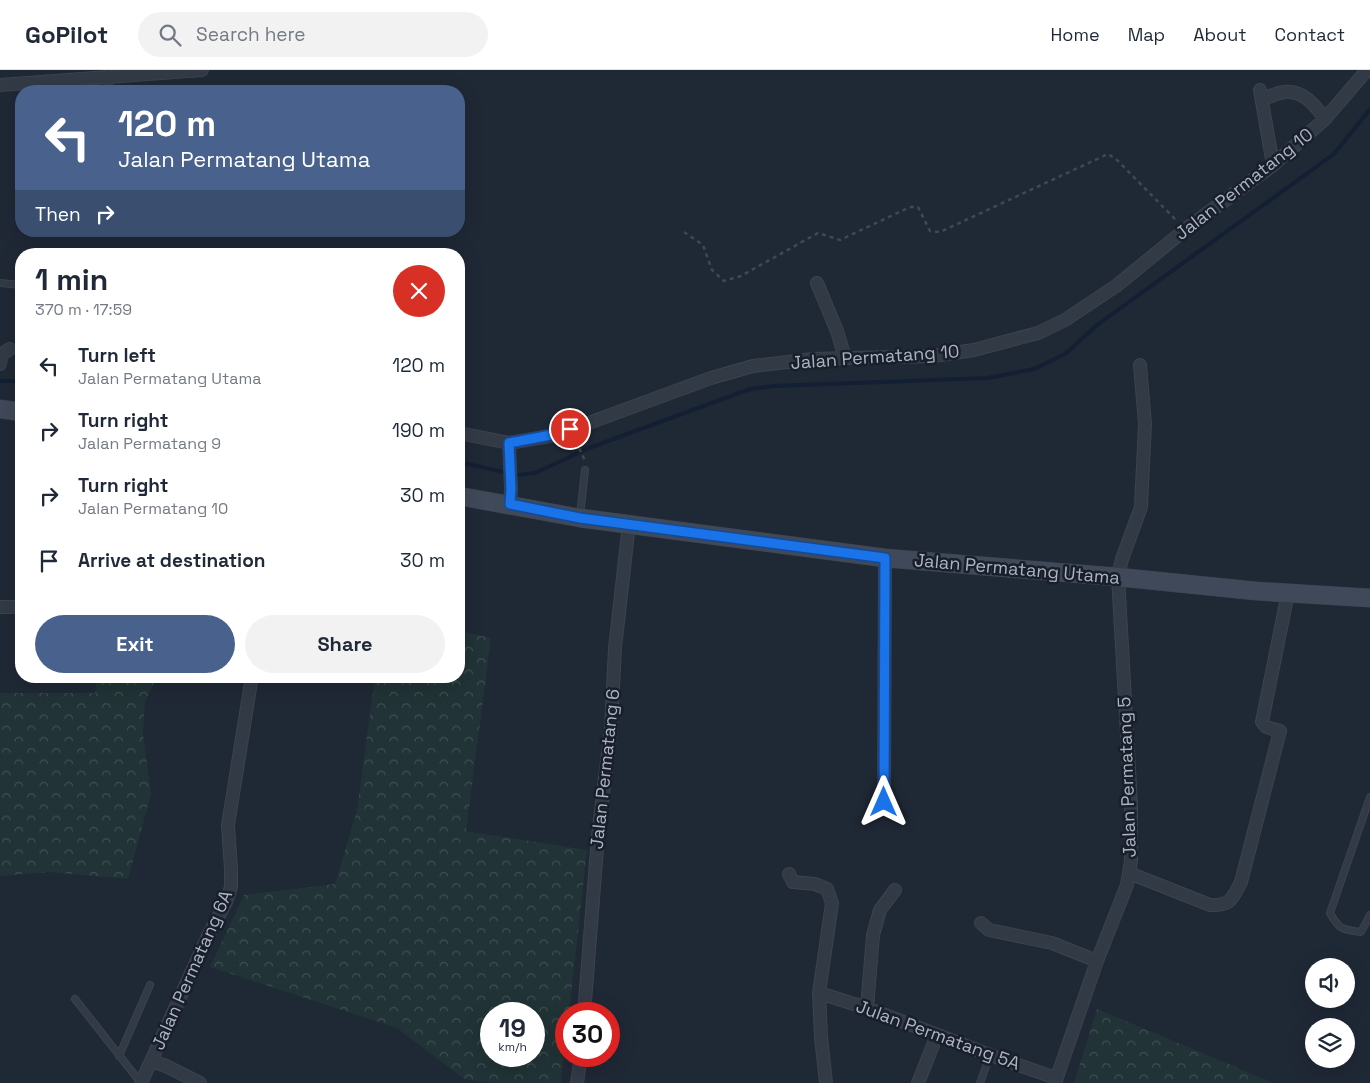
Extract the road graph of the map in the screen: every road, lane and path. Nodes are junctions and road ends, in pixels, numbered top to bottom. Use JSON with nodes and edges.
{"nodes":[{"id":1,"x":202,"y":70,"type":"edge"},
{"id":2,"x":1367,"y":70,"type":"edge"},
{"id":3,"x":108,"y":74,"type":"edge"},
{"id":4,"x":0,"y":85,"type":"edge"},
{"id":5,"x":1325,"y":118,"type":"junction"},
{"id":6,"x":1273,"y":165,"type":"junction"},
{"id":7,"x":1186,"y":229,"type":"junction"},
{"id":8,"x":684,"y":232,"type":"dead end"},
{"id":9,"x":0,"y":283,"type":"edge"},
{"id":10,"x":817,"y":283,"type":"dead end"},
{"id":11,"x":15,"y":284,"type":"edge"},
{"id":12,"x":845,"y":358,"type":"junction"},
{"id":13,"x":1140,"y":365,"type":"dead end"},
{"id":14,"x":0,"y":409,"type":"edge"},
{"id":15,"x":15,"y":411,"type":"edge"},
{"id":16,"x":465,"y":435,"type":"edge"},
{"id":17,"x":574,"y":438,"type":"dead end"},
{"id":18,"x":509,"y":447,"type":"junction"},
{"id":19,"x":585,"y":459,"type":"dead end"},
{"id":20,"x":585,"y":470,"type":"dead end"},
{"id":21,"x":465,"y":496,"type":"edge"},
{"id":22,"x":511,"y":497,"type":"junction"},
{"id":23,"x":580,"y":518,"type":"junction"},
{"id":24,"x":628,"y":524,"type":"junction"},
{"id":25,"x":885,"y":558,"type":"junction"},
{"id":26,"x":1118,"y":577,"type":"junction"},
{"id":27,"x":1288,"y":593,"type":"junction"},
{"id":28,"x":1370,"y":598,"type":"edge"},
{"id":29,"x":0,"y":607,"type":"edge"},
{"id":30,"x":15,"y":607,"type":"edge"},
{"id":31,"x":251,"y":683,"type":"edge"},
{"id":32,"x":1370,"y":797,"type":"edge"},
{"id":33,"x":884,"y":802,"type":"dead end"},
{"id":34,"x":1129,"y":873,"type":"junction"},
{"id":35,"x":789,"y":874,"type":"dead end"},
{"id":36,"x":895,"y":890,"type":"dead end"},
{"id":37,"x":1370,"y":915,"type":"edge"},
{"id":38,"x":981,"y":923,"type":"dead end"},
{"id":39,"x":1097,"y":961,"type":"junction"},
{"id":40,"x":150,"y":985,"type":"dead end"},
{"id":41,"x":819,"y":993,"type":"junction"},
{"id":42,"x":75,"y":999,"type":"dead end"},
{"id":43,"x":585,"y":1002,"type":"edge"},
{"id":44,"x":867,"y":1008,"type":"junction"},
{"id":45,"x":937,"y":1035,"type":"junction"},
{"id":46,"x":990,"y":1055,"type":"junction"},
{"id":47,"x":119,"y":1056,"type":"junction"},
{"id":48,"x":151,"y":1061,"type":"junction"},
{"id":49,"x":579,"y":1067,"type":"edge"},
{"id":50,"x":1056,"y":1081,"type":"edge"},
{"id":51,"x":141,"y":1083,"type":"edge"},
{"id":52,"x":200,"y":1083,"type":"edge"},
{"id":53,"x":577,"y":1083,"type":"edge"},
{"id":54,"x":826,"y":1083,"type":"edge"},
{"id":55,"x":918,"y":1083,"type":"edge"},
{"id":56,"x":980,"y":1083,"type":"edge"}],
"edges":[{"from":1,"to":3,"type":"street"},
{"from":2,"to":5,"type":"street","name":"Jalan Permatang 10"},
{"from":3,"to":4,"type":"street"},
{"from":5,"to":6,"type":"street","name":"Jalan Permatang 10"},
{"from":5,"to":6,"type":"street"},
{"from":6,"to":7,"type":"street","name":"Jalan Permatang 10"},
{"from":7,"to":8,"type":"path"},
{"from":7,"to":12,"type":"street","name":"Jalan Permatang 10"},
{"from":9,"to":11,"type":"lane"},
{"from":10,"to":12,"type":"street"},
{"from":12,"to":18,"type":"street","name":"Jalan Permatang 10"},
{"from":13,"to":26,"type":"street","name":"Jalan Permatang 5"},
{"from":14,"to":15,"type":"street"},
{"from":16,"to":18,"type":"street"},
{"from":17,"to":19,"type":"path"},
{"from":18,"to":22,"type":"street"},
{"from":20,"to":23,"type":"lane"},
{"from":21,"to":22,"type":"street","name":"Jalan Permatang Utama"},
{"from":22,"to":23,"type":"street","name":"Jalan Permatang Utama"},
{"from":23,"to":24,"type":"street","name":"Jalan Permatang Utama"},
{"from":24,"to":25,"type":"street","name":"Jalan Permatang Utama"},
{"from":24,"to":43,"type":"street","name":"Jalan Permatang 6"},
{"from":25,"to":26,"type":"street","name":"Jalan Permatang Utama"},
{"from":25,"to":33,"type":"street"},
{"from":26,"to":27,"type":"street","name":"Jalan Permatang Utama"},
{"from":26,"to":34,"type":"street","name":"Jalan Permatang 5"},
{"from":27,"to":28,"type":"street","name":"Jalan Permatang Utama"},
{"from":27,"to":34,"type":"street"},
{"from":29,"to":30,"type":"street"},
{"from":31,"to":48,"type":"street","name":"Jalan Permatang 6A"},
{"from":32,"to":37,"type":"lane"},
{"from":34,"to":39,"type":"street","name":"Jalan Permatang 5"},
{"from":35,"to":41,"type":"street"},
{"from":36,"to":44,"type":"street"},
{"from":38,"to":39,"type":"street"},
{"from":39,"to":50,"type":"street","name":"Jalan Permatang 5"},
{"from":40,"to":47,"type":"lane"},
{"from":41,"to":44,"type":"street","name":"Julan Permatang 5A"},
{"from":41,"to":54,"type":"street"},
{"from":42,"to":47,"type":"lane"},
{"from":44,"to":45,"type":"street","name":"Julan Permatang 5A"},
{"from":45,"to":46,"type":"street","name":"Julan Permatang 5A"},
{"from":45,"to":55,"type":"street"},
{"from":46,"to":50,"type":"street","name":"Julan Permatang 5A"},
{"from":46,"to":56,"type":"lane"},
{"from":47,"to":51,"type":"lane"},
{"from":48,"to":51,"type":"street","name":"Jalan Permatang 6A"},
{"from":48,"to":52,"type":"street"},
{"from":49,"to":53,"type":"street"}]}
